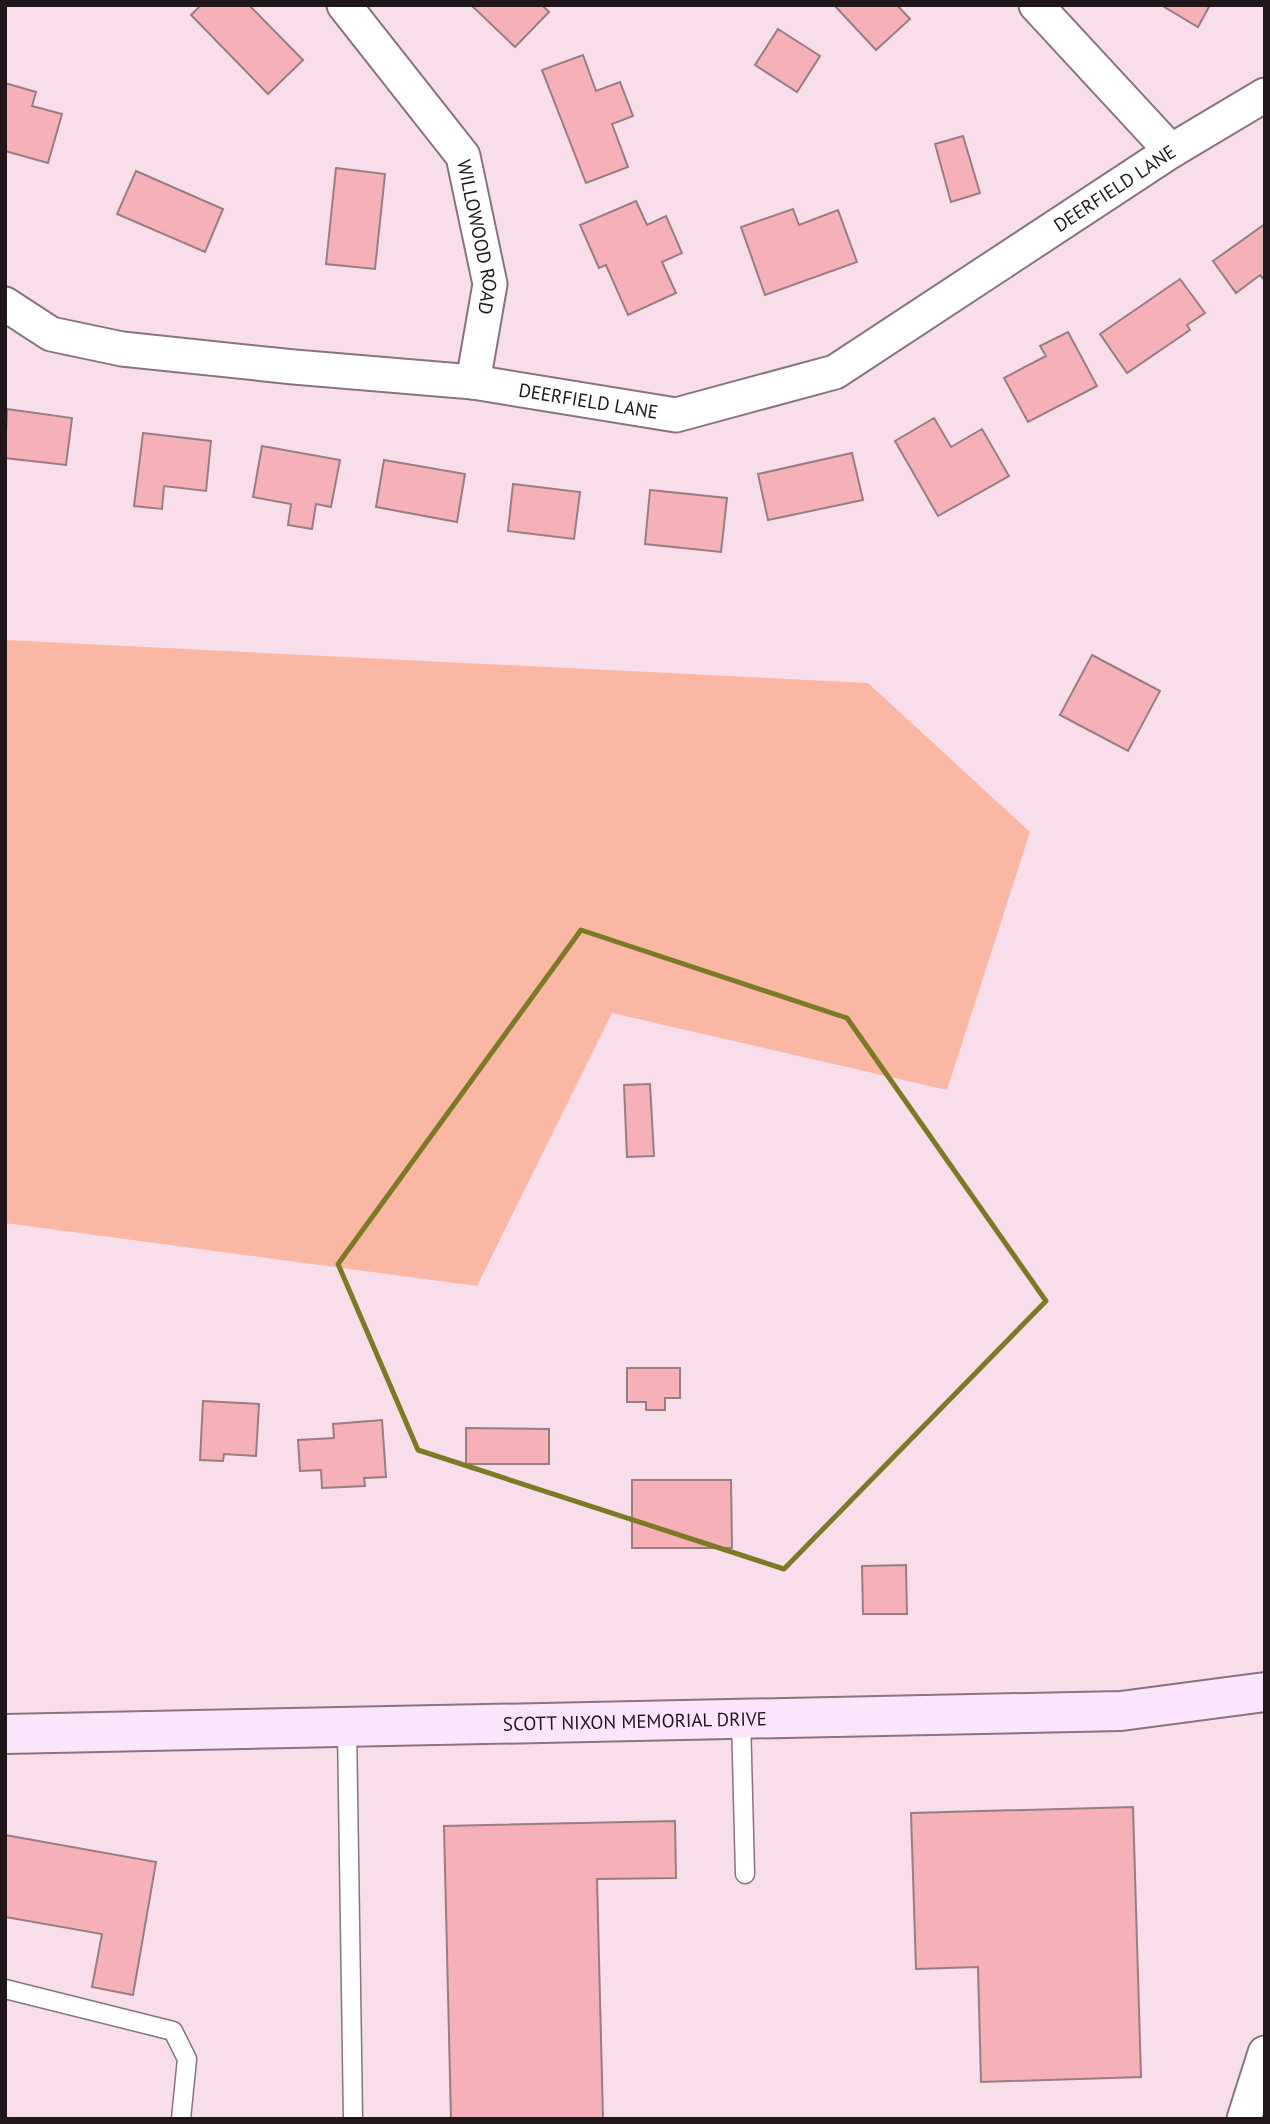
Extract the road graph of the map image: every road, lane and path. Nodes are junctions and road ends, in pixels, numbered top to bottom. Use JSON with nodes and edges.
{"nodes":[{"id":1,"x":344,"y":5,"type":"edge"},
{"id":2,"x":1036,"y":5,"type":"edge"},
{"id":3,"x":1265,"y":95,"type":"edge"},
{"id":4,"x":1171,"y":151,"type":"junction"},
{"id":5,"x":5,"y":304,"type":"edge"},
{"id":6,"x":474,"y":382,"type":"junction"},
{"id":7,"x":1265,"y":1692,"type":"edge"},
{"id":8,"x":741,"y":1718,"type":"junction"},
{"id":9,"x":347,"y":1727,"type":"junction"},
{"id":10,"x":5,"y":1734,"type":"edge"},
{"id":11,"x":745,"y":1874,"type":"dead end"},
{"id":12,"x":5,"y":1989,"type":"edge"},
{"id":13,"x":1265,"y":2053,"type":"edge"},
{"id":14,"x":181,"y":2119,"type":"edge"},
{"id":15,"x":353,"y":2119,"type":"edge"},
{"id":16,"x":1244,"y":2119,"type":"edge"}],
"edges":[{"from":1,"to":6,"type":"street","name":"WILLOWOOD ROAD"},
{"from":2,"to":4,"type":"street"},
{"from":3,"to":4,"type":"street","name":"DEERFIELD LANE"},
{"from":4,"to":6,"type":"street","name":"DEERFIELD LANE"},
{"from":5,"to":6,"type":"street","name":"DEERFIELD LANE"},
{"from":7,"to":8,"type":"main road","name":"SCOTT NIXON MEMORIAL DRIVE"},
{"from":8,"to":9,"type":"main road","name":"SCOTT NIXON MEMORIAL DRIVE"},
{"from":8,"to":11,"type":"lane"},
{"from":9,"to":10,"type":"main road","name":"SCOTT NIXON MEMORIAL DRIVE"},
{"from":9,"to":15,"type":"lane"},
{"from":12,"to":14,"type":"lane"},
{"from":13,"to":16,"type":"street"}]}
